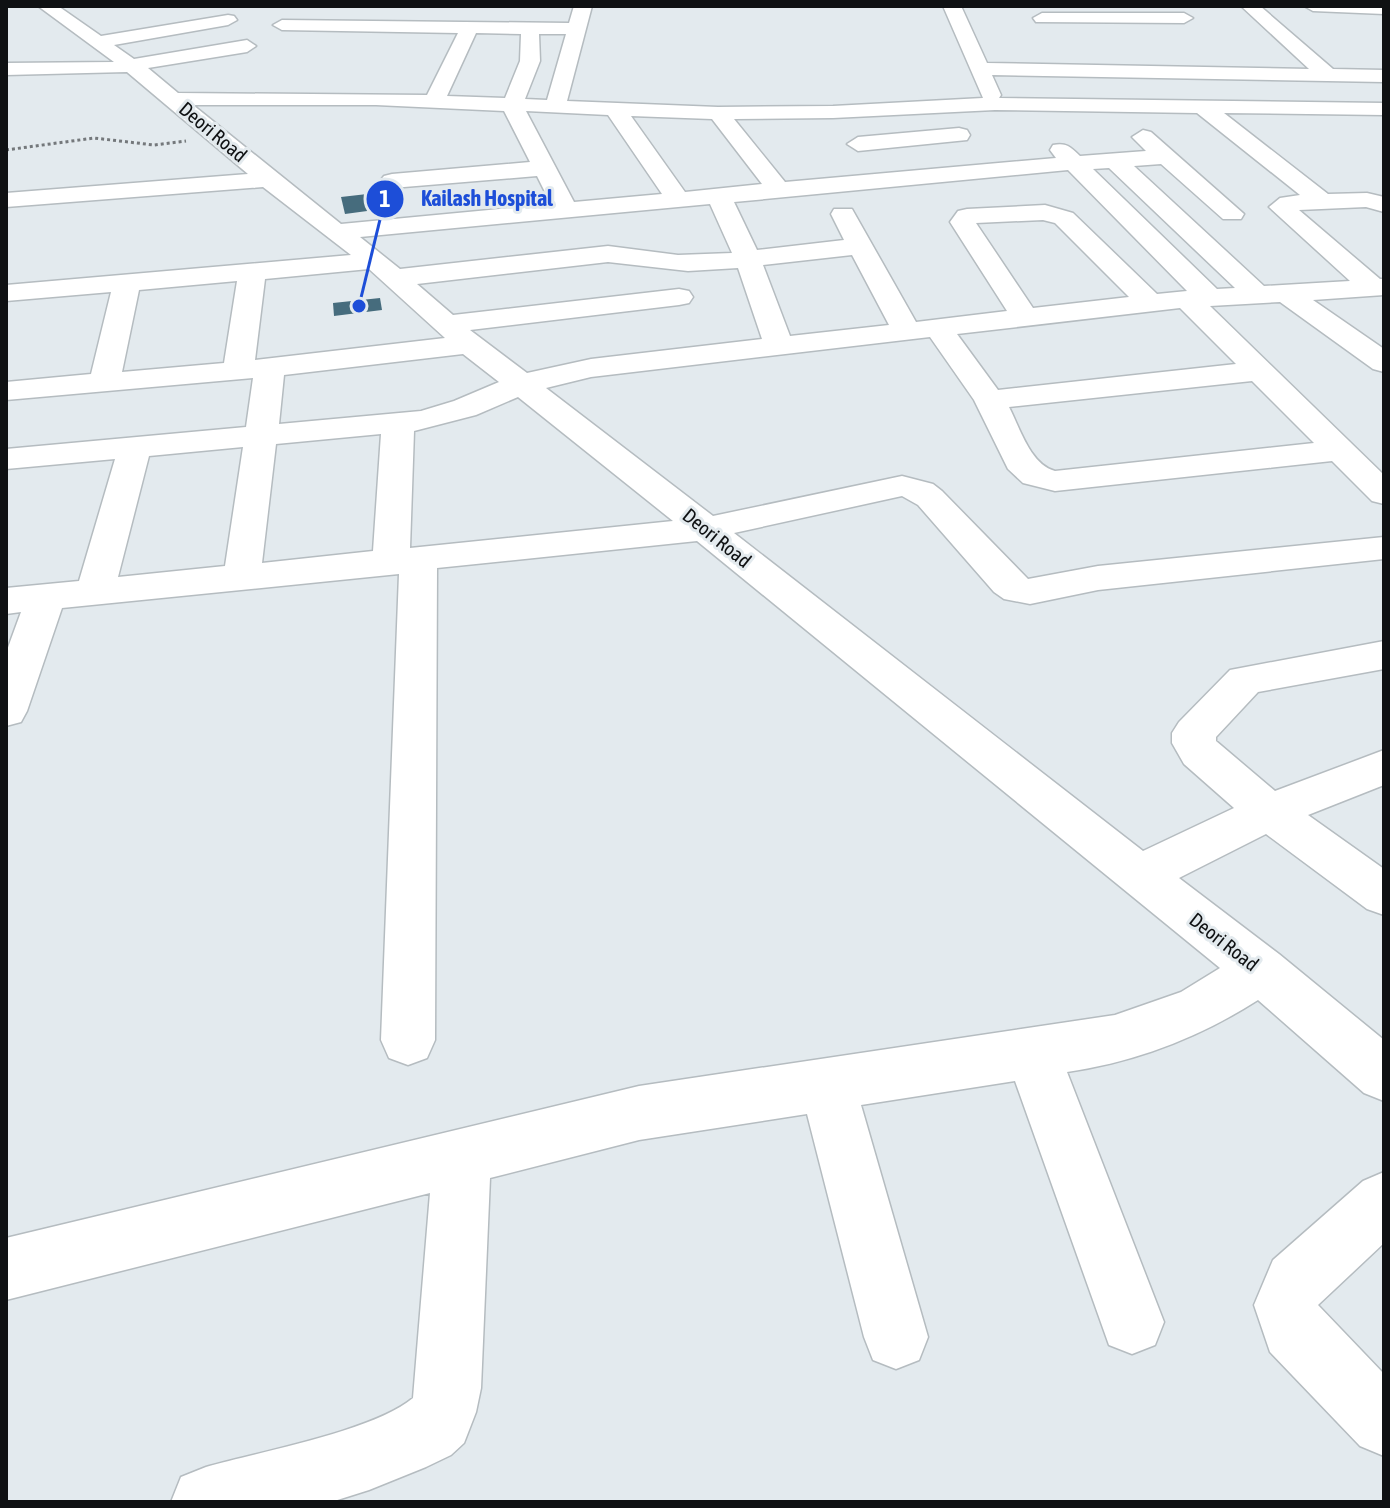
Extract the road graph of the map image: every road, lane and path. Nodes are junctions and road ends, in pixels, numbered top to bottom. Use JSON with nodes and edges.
{"nodes":[{"id":1,"x":47,"y":6,"type":"edge"},
{"id":2,"x":581,"y":6,"type":"edge"},
{"id":3,"x":952,"y":6,"type":"edge"},
{"id":4,"x":1250,"y":6,"type":"edge"},
{"id":5,"x":1313,"y":6,"type":"edge"},
{"id":6,"x":1384,"y":9,"type":"edge"},
{"id":7,"x":1038,"y":12,"type":"edge"},
{"id":8,"x":1184,"y":17,"type":"edge"},
{"id":9,"x":245,"y":19,"type":"dead end"},
{"id":10,"x":282,"y":25,"type":"dead end"},
{"id":11,"x":470,"y":27,"type":"junction"},
{"id":12,"x":530,"y":29,"type":"junction"},
{"id":13,"x":575,"y":29,"type":"junction"},
{"id":14,"x":247,"y":46,"type":"dead end"},
{"id":15,"x":117,"y":56,"type":"junction"},
{"id":16,"x":6,"y":57,"type":"edge"},
{"id":17,"x":1223,"y":57,"type":"dead end"},
{"id":18,"x":6,"y":69,"type":"edge"},
{"id":19,"x":978,"y":69,"type":"junction"},
{"id":20,"x":1078,"y":70,"type":"junction"},
{"id":21,"x":1239,"y":73,"type":"junction"},
{"id":22,"x":1328,"y":75,"type":"junction"},
{"id":23,"x":1384,"y":76,"type":"edge"},
{"id":24,"x":174,"y":99,"type":"junction"},
{"id":25,"x":434,"y":101,"type":"junction"},
{"id":26,"x":512,"y":105,"type":"junction"},
{"id":27,"x":1003,"y":105,"type":"junction"},
{"id":28,"x":1103,"y":106,"type":"junction"},
{"id":29,"x":1157,"y":106,"type":"junction"},
{"id":30,"x":1201,"y":106,"type":"junction"},
{"id":31,"x":555,"y":107,"type":"junction"},
{"id":32,"x":934,"y":107,"type":"junction"},
{"id":33,"x":615,"y":109,"type":"junction"},
{"id":34,"x":833,"y":112,"type":"junction"},
{"id":35,"x":718,"y":113,"type":"junction"},
{"id":36,"x":1378,"y":118,"type":"edge"},
{"id":37,"x":1178,"y":124,"type":"dead end"},
{"id":38,"x":959,"y":135,"type":"junction"},
{"id":39,"x":219,"y":136,"type":"junction"},
{"id":40,"x":858,"y":144,"type":"junction"},
{"id":41,"x":6,"y":150,"type":"edge"},
{"id":42,"x":1165,"y":157,"type":"junction"},
{"id":43,"x":1114,"y":160,"type":"junction"},
{"id":44,"x":1074,"y":163,"type":"junction"},
{"id":45,"x":546,"y":168,"type":"junction"},
{"id":46,"x":992,"y":170,"type":"junction"},
{"id":47,"x":269,"y":179,"type":"junction"},
{"id":48,"x":887,"y":180,"type":"junction"},
{"id":49,"x":392,"y":181,"type":"dead end"},
{"id":50,"x":779,"y":190,"type":"junction"},
{"id":51,"x":719,"y":196,"type":"junction"},
{"id":52,"x":678,"y":199,"type":"junction"},
{"id":53,"x":6,"y":200,"type":"edge"},
{"id":54,"x":1322,"y":201,"type":"junction"},
{"id":55,"x":1384,"y":205,"type":"edge"},
{"id":56,"x":566,"y":210,"type":"junction"},
{"id":57,"x":843,"y":214,"type":"dead end"},
{"id":58,"x":1232,"y":214,"type":"dead end"},
{"id":59,"x":336,"y":232,"type":"junction"},
{"id":60,"x":861,"y":246,"type":"junction"},
{"id":61,"x":748,"y":260,"type":"junction"},
{"id":62,"x":384,"y":270,"type":"junction"},
{"id":63,"x":252,"y":274,"type":"junction"},
{"id":64,"x":127,"y":284,"type":"junction"},
{"id":65,"x":1379,"y":287,"type":"edge"},
{"id":66,"x":6,"y":293,"type":"edge"},
{"id":67,"x":1272,"y":294,"type":"junction"},
{"id":68,"x":679,"y":297,"type":"dead end"},
{"id":69,"x":1198,"y":299,"type":"junction"},
{"id":70,"x":1151,"y":304,"type":"junction"},
{"id":71,"x":1025,"y":318,"type":"junction"},
{"id":72,"x":922,"y":330,"type":"junction"},
{"id":73,"x":458,"y":334,"type":"junction"},
{"id":74,"x":780,"y":348,"type":"junction"},
{"id":75,"x":1384,"y":363,"type":"edge"},
{"id":76,"x":270,"y":367,"type":"junction"},
{"id":77,"x":238,"y":371,"type":"junction"},
{"id":78,"x":1259,"y":371,"type":"junction"},
{"id":79,"x":104,"y":383,"type":"junction"},
{"id":80,"x":521,"y":384,"type":"junction"},
{"id":81,"x":6,"y":391,"type":"edge"},
{"id":82,"x":990,"y":400,"type":"junction"},
{"id":83,"x":398,"y":423,"type":"junction"},
{"id":84,"x":262,"y":435,"type":"junction"},
{"id":85,"x":135,"y":446,"type":"junction"},
{"id":86,"x":1339,"y":450,"type":"junction"},
{"id":87,"x":6,"y":459,"type":"edge"},
{"id":88,"x":1384,"y":494,"type":"edge"},
{"id":89,"x":705,"y":529,"type":"junction"},
{"id":90,"x":1384,"y":548,"type":"edge"},
{"id":91,"x":405,"y":562,"type":"junction"},
{"id":92,"x":242,"y":576,"type":"junction"},
{"id":93,"x":95,"y":591,"type":"junction"},
{"id":94,"x":46,"y":597,"type":"junction"},
{"id":95,"x":6,"y":601,"type":"edge"},
{"id":96,"x":1384,"y":655,"type":"edge"},
{"id":97,"x":6,"y":711,"type":"edge"},
{"id":98,"x":1384,"y":767,"type":"edge"},
{"id":99,"x":1269,"y":812,"type":"junction"},
{"id":100,"x":1138,"y":876,"type":"junction"},
{"id":101,"x":1384,"y":895,"type":"edge"},
{"id":102,"x":1261,"y":970,"type":"junction"},
{"id":103,"x":408,"y":1040,"type":"dead end"},
{"id":104,"x":1032,"y":1052,"type":"junction"},
{"id":105,"x":1384,"y":1075,"type":"edge"},
{"id":106,"x":827,"y":1082,"type":"junction"},
{"id":107,"x":462,"y":1155,"type":"junction"},
{"id":108,"x":1384,"y":1202,"type":"edge"},
{"id":109,"x":6,"y":1269,"type":"edge"},
{"id":110,"x":1132,"y":1322,"type":"dead end"},
{"id":111,"x":896,"y":1337,"type":"dead end"},
{"id":112,"x":1384,"y":1422,"type":"edge"},
{"id":113,"x":206,"y":1502,"type":"edge"}],
"edges":[{"from":1,"to":15,"type":"street","name":"Deori Road"},
{"from":2,"to":13,"type":"street"},
{"from":3,"to":19,"type":"street"},
{"from":4,"to":22,"type":"street"},
{"from":5,"to":6,"type":"street"},
{"from":7,"to":8,"type":"street"},
{"from":7,"to":20,"type":"street"},
{"from":9,"to":15,"type":"street"},
{"from":10,"to":11,"type":"street"},
{"from":11,"to":12,"type":"street"},
{"from":11,"to":25,"type":"street"},
{"from":12,"to":13,"type":"street"},
{"from":12,"to":26,"type":"street"},
{"from":13,"to":31,"type":"street"},
{"from":14,"to":15,"type":"street"},
{"from":15,"to":16,"type":"street"},
{"from":15,"to":18,"type":"street"},
{"from":15,"to":24,"type":"street","name":"Deori Road"},
{"from":17,"to":21,"type":"street"},
{"from":19,"to":20,"type":"street"},
{"from":19,"to":27,"type":"street"},
{"from":20,"to":21,"type":"street"},
{"from":20,"to":28,"type":"street"},
{"from":21,"to":22,"type":"street"},
{"from":22,"to":23,"type":"street"},
{"from":24,"to":25,"type":"street"},
{"from":24,"to":39,"type":"street","name":"Deori Road"},
{"from":25,"to":26,"type":"street"},
{"from":26,"to":31,"type":"street"},
{"from":26,"to":45,"type":"street"},
{"from":27,"to":28,"type":"street"},
{"from":27,"to":32,"type":"street"},
{"from":27,"to":44,"type":"street"},
{"from":28,"to":29,"type":"street"},
{"from":28,"to":42,"type":"street"},
{"from":29,"to":30,"type":"street"},
{"from":29,"to":37,"type":"street"},
{"from":30,"to":36,"type":"street"},
{"from":30,"to":54,"type":"street"},
{"from":31,"to":33,"type":"street"},
{"from":32,"to":34,"type":"street"},
{"from":32,"to":38,"type":"street"},
{"from":33,"to":35,"type":"street"},
{"from":33,"to":52,"type":"street"},
{"from":34,"to":35,"type":"street"},
{"from":34,"to":40,"type":"street"},
{"from":35,"to":50,"type":"street"},
{"from":38,"to":40,"type":"street"},
{"from":38,"to":46,"type":"street"},
{"from":39,"to":41,"type":"path"},
{"from":39,"to":47,"type":"street","name":"Deori Road"},
{"from":40,"to":48,"type":"street"},
{"from":42,"to":43,"type":"street"},
{"from":42,"to":58,"type":"street"},
{"from":43,"to":44,"type":"street"},
{"from":43,"to":67,"type":"street"},
{"from":44,"to":46,"type":"street"},
{"from":44,"to":69,"type":"street"},
{"from":45,"to":49,"type":"street"},
{"from":45,"to":56,"type":"street"},
{"from":46,"to":48,"type":"street"},
{"from":47,"to":53,"type":"street"},
{"from":47,"to":59,"type":"street","name":"Deori Road"},
{"from":48,"to":50,"type":"street"},
{"from":50,"to":51,"type":"street"},
{"from":51,"to":52,"type":"street"},
{"from":51,"to":61,"type":"street"},
{"from":52,"to":56,"type":"street"},
{"from":54,"to":55,"type":"street"},
{"from":54,"to":65,"type":"street"},
{"from":56,"to":59,"type":"street"},
{"from":57,"to":60,"type":"street"},
{"from":59,"to":62,"type":"street","name":"Deori Road"},
{"from":60,"to":61,"type":"street"},
{"from":60,"to":72,"type":"street"},
{"from":61,"to":62,"type":"street"},
{"from":61,"to":74,"type":"street"},
{"from":62,"to":63,"type":"street"},
{"from":62,"to":73,"type":"street","name":"Deori Road"},
{"from":63,"to":64,"type":"street"},
{"from":63,"to":77,"type":"street"},
{"from":64,"to":66,"type":"street"},
{"from":64,"to":79,"type":"street"},
{"from":65,"to":67,"type":"street"},
{"from":67,"to":69,"type":"street"},
{"from":67,"to":75,"type":"street"},
{"from":68,"to":73,"type":"street"},
{"from":69,"to":70,"type":"street"},
{"from":69,"to":78,"type":"street"},
{"from":70,"to":71,"type":"street"},
{"from":70,"to":71,"type":"street"},
{"from":71,"to":72,"type":"street"},
{"from":72,"to":74,"type":"street"},
{"from":72,"to":82,"type":"street"},
{"from":73,"to":76,"type":"street"},
{"from":73,"to":80,"type":"street","name":"Deori Road"},
{"from":74,"to":80,"type":"street"},
{"from":76,"to":77,"type":"street"},
{"from":76,"to":84,"type":"street"},
{"from":77,"to":79,"type":"street"},
{"from":78,"to":82,"type":"street"},
{"from":78,"to":86,"type":"street"},
{"from":79,"to":81,"type":"street"},
{"from":80,"to":83,"type":"street"},
{"from":80,"to":89,"type":"street","name":"Deori Road"},
{"from":82,"to":86,"type":"street"},
{"from":83,"to":84,"type":"street"},
{"from":83,"to":91,"type":"street"},
{"from":84,"to":85,"type":"street"},
{"from":84,"to":92,"type":"street"},
{"from":85,"to":87,"type":"street"},
{"from":85,"to":93,"type":"street"},
{"from":86,"to":88,"type":"street"},
{"from":89,"to":90,"type":"street"},
{"from":89,"to":91,"type":"street"},
{"from":89,"to":100,"type":"street","name":"Deori Road"},
{"from":91,"to":92,"type":"street"},
{"from":91,"to":103,"type":"street"},
{"from":92,"to":93,"type":"street"},
{"from":93,"to":94,"type":"street"},
{"from":94,"to":95,"type":"street"},
{"from":94,"to":97,"type":"street"},
{"from":96,"to":99,"type":"street"},
{"from":98,"to":99,"type":"street"},
{"from":99,"to":100,"type":"street"},
{"from":99,"to":101,"type":"street"},
{"from":100,"to":102,"type":"street","name":"Deori Road"},
{"from":102,"to":104,"type":"street"},
{"from":102,"to":105,"type":"street","name":"Deori Road"},
{"from":104,"to":106,"type":"street"},
{"from":104,"to":110,"type":"street"},
{"from":106,"to":107,"type":"street"},
{"from":106,"to":111,"type":"street"},
{"from":107,"to":109,"type":"street"},
{"from":107,"to":113,"type":"street"},
{"from":108,"to":112,"type":"street"}]}
